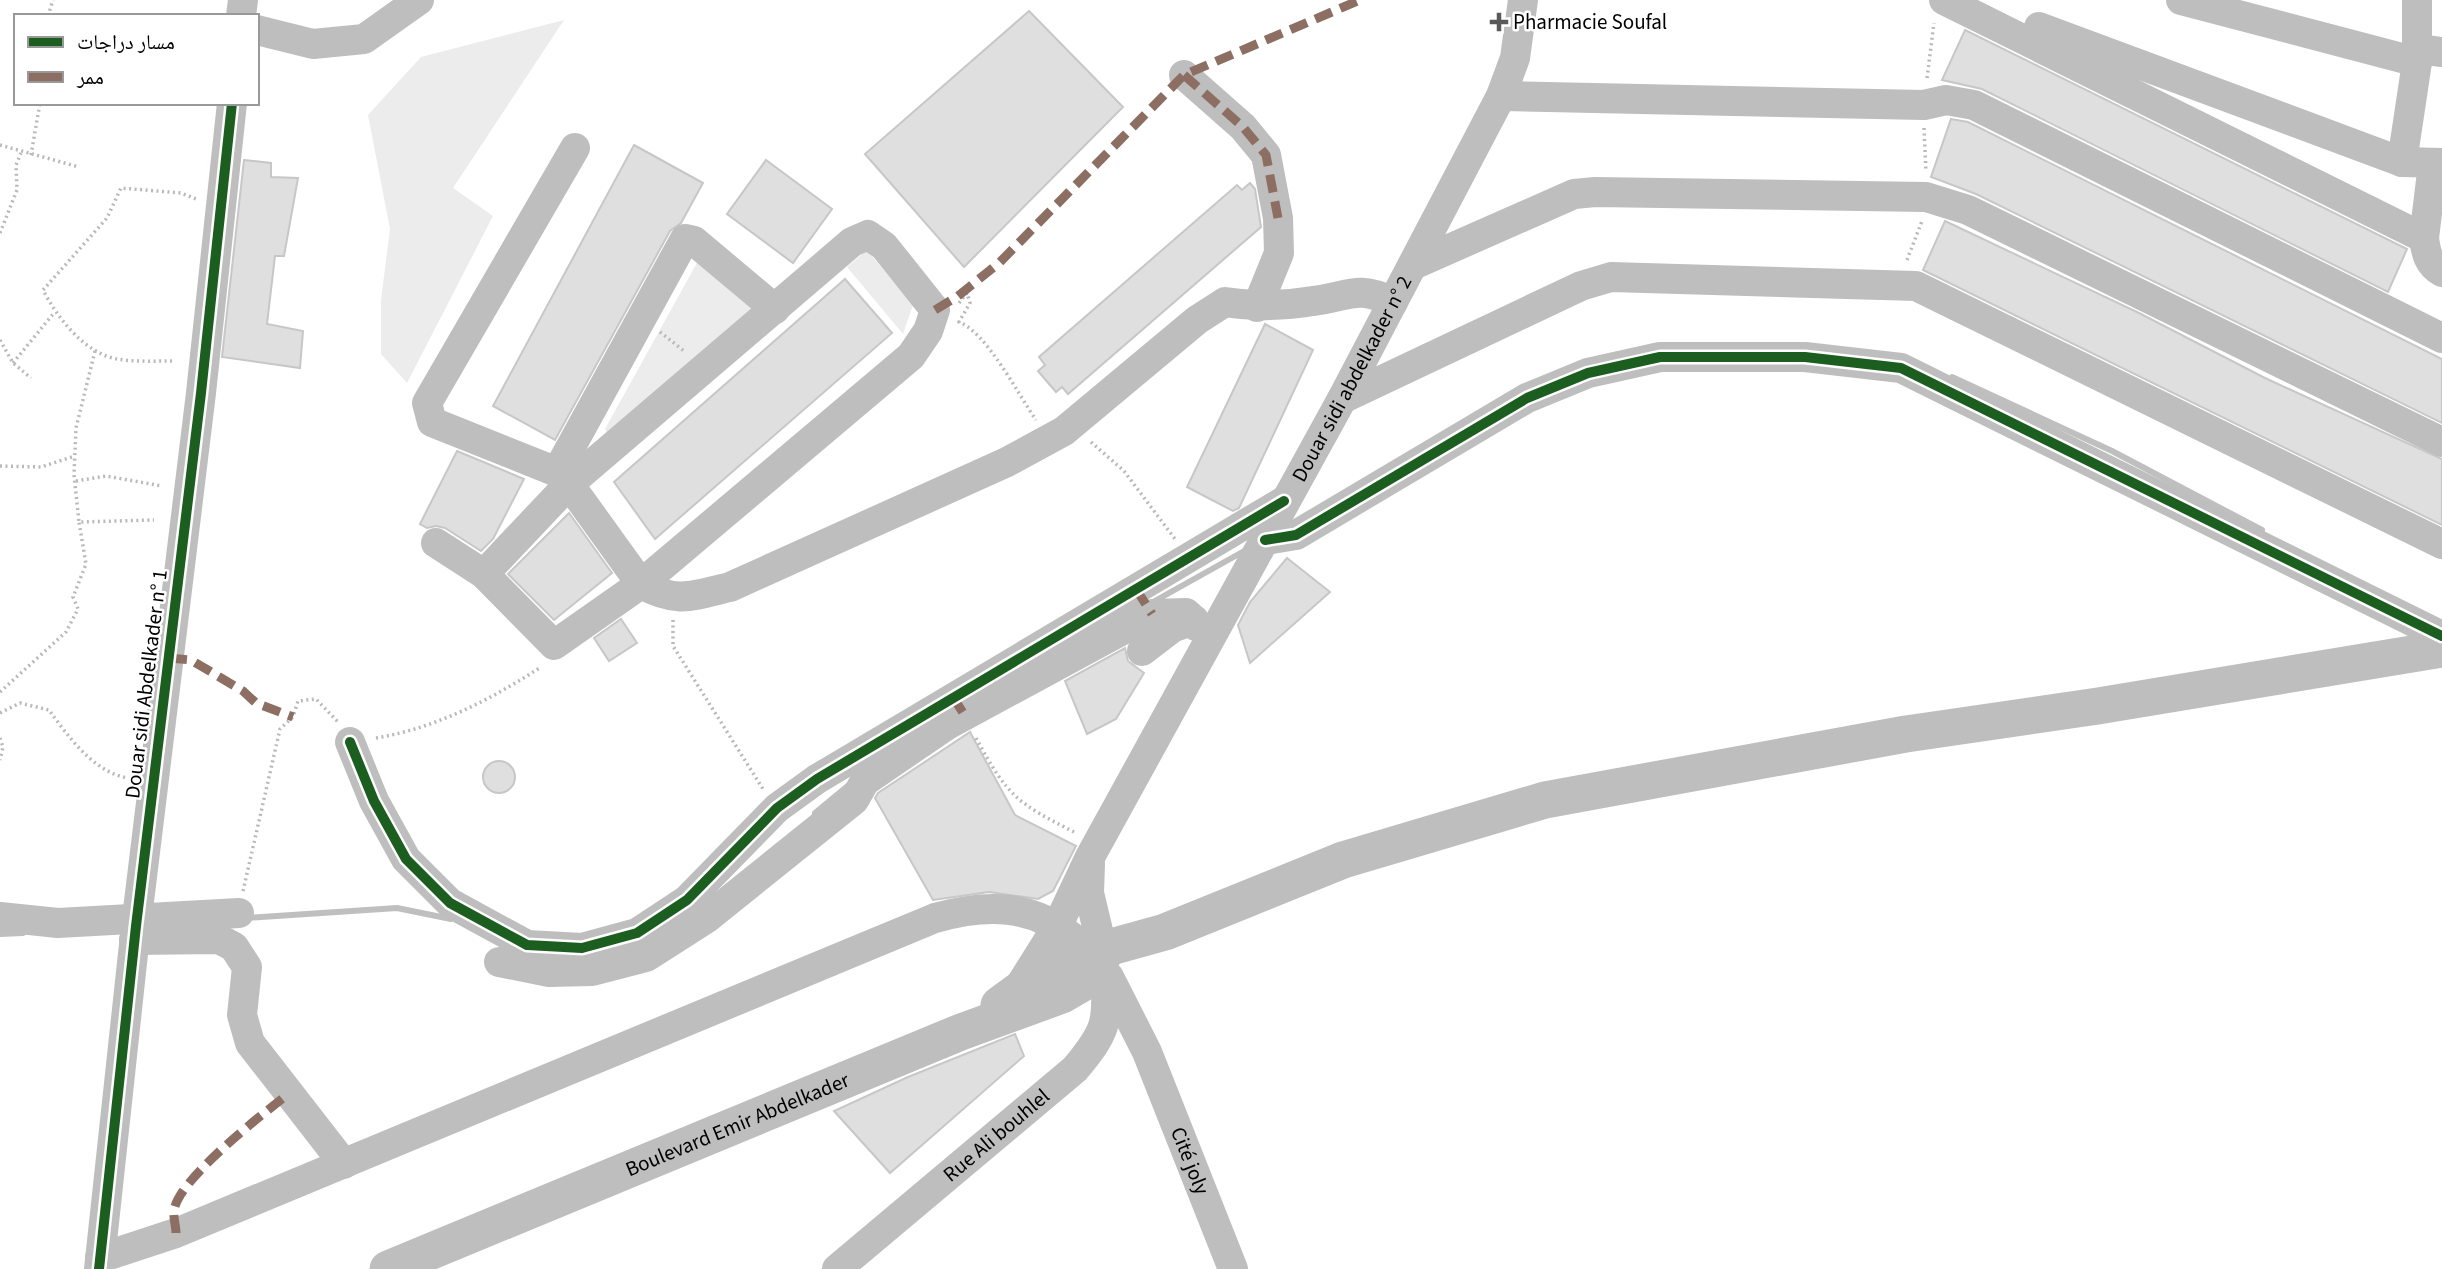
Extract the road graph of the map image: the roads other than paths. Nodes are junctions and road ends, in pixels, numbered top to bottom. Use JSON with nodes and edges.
{"nodes":[{"id":1,"x":419,"y":0,"type":"edge"},
{"id":2,"x":1523,"y":0,"type":"edge"},
{"id":3,"x":2181,"y":0,"type":"edge"},
{"id":4,"x":2417,"y":0,"type":"edge"},
{"id":5,"x":1939,"y":7,"type":"edge"},
{"id":6,"x":1980,"y":16,"type":"junction"},
{"id":7,"x":259,"y":30,"type":"edge"},
{"id":8,"x":2426,"y":54,"type":"edge"},
{"id":9,"x":1184,"y":75,"type":"dead end"},
{"id":10,"x":1501,"y":96,"type":"junction"},
{"id":11,"x":232,"y":105,"type":"edge"},
{"id":12,"x":575,"y":148,"type":"dead end"},
{"id":13,"x":2402,"y":162,"type":"junction"},
{"id":14,"x":2438,"y":164,"type":"edge"},
{"id":15,"x":2424,"y":238,"type":"junction"},
{"id":16,"x":1413,"y":265,"type":"junction"},
{"id":17,"x":2442,"y":272,"type":"edge"},
{"id":18,"x":1393,"y":302,"type":"junction"},
{"id":19,"x":1257,"y":307,"type":"junction"},
{"id":20,"x":775,"y":309,"type":"junction"},
{"id":21,"x":2442,"y":338,"type":"edge"},
{"id":22,"x":1342,"y":399,"type":"junction"},
{"id":23,"x":2442,"y":442,"type":"edge"},
{"id":24,"x":563,"y":478,"type":"junction"},
{"id":25,"x":1284,"y":502,"type":"junction"},
{"id":26,"x":1265,"y":540,"type":"junction"},
{"id":27,"x":436,"y":543,"type":"dead end"},
{"id":28,"x":2442,"y":544,"type":"edge"},
{"id":29,"x":484,"y":574,"type":"junction"},
{"id":30,"x":659,"y":592,"type":"junction"},
{"id":31,"x":1194,"y":620,"type":"junction"},
{"id":32,"x":2442,"y":636,"type":"edge"},
{"id":33,"x":1205,"y":649,"type":"junction"},
{"id":34,"x":2442,"y":649,"type":"edge"},
{"id":35,"x":1142,"y":651,"type":"dead end"},
{"id":36,"x":350,"y":742,"type":"road end"},
{"id":37,"x":1085,"y":846,"type":"junction"},
{"id":38,"x":239,"y":913,"type":"road end"},
{"id":39,"x":1,"y":916,"type":"edge"},
{"id":40,"x":135,"y":929,"type":"junction"},
{"id":41,"x":499,"y":962,"type":"dead end"},
{"id":42,"x":1090,"y":962,"type":"junction"},
{"id":43,"x":961,"y":1031,"type":"junction"},
{"id":44,"x":1096,"y":1042,"type":"junction"},
{"id":45,"x":1147,"y":1052,"type":"junction"},
{"id":46,"x":344,"y":1164,"type":"junction"},
{"id":47,"x":100,"y":1264,"type":"edge"},
{"id":48,"x":848,"y":1265,"type":"edge"},
{"id":49,"x":388,"y":1269,"type":"edge"},
{"id":50,"x":1233,"y":1269,"type":"edge"}],
"edges":[{"from":1,"to":7,"type":"street"},
{"from":2,"to":10,"type":"street","name":"Douar sidi abdelkader n° 2"},
{"from":3,"to":8,"type":"street"},
{"from":4,"to":8,"type":"street"},
{"from":5,"to":6,"type":"street"},
{"from":6,"to":13,"type":"street"},
{"from":6,"to":15,"type":"street"},
{"from":8,"to":13,"type":"street"},
{"from":9,"to":19,"type":"street"},
{"from":10,"to":16,"type":"street","name":"Douar sidi abdelkader n° 2"},
{"from":10,"to":21,"type":"street"},
{"from":11,"to":40,"type":"street","name":"Douar sidi Abdelkader n° 1"},
{"from":12,"to":24,"type":"street"},
{"from":13,"to":14,"type":"street"},
{"from":14,"to":15,"type":"street"},
{"from":15,"to":17,"type":"street"},
{"from":16,"to":18,"type":"street","name":"Douar sidi abdelkader n° 2"},
{"from":16,"to":23,"type":"street"},
{"from":18,"to":19,"type":"street"},
{"from":18,"to":22,"type":"street","name":"Douar sidi abdelkader n° 2"},
{"from":19,"to":30,"type":"street"},
{"from":20,"to":24,"type":"street"},
{"from":20,"to":24,"type":"street"},
{"from":20,"to":30,"type":"street"},
{"from":22,"to":25,"type":"street","name":"Douar sidi abdelkader n° 2"},
{"from":22,"to":28,"type":"street"},
{"from":24,"to":29,"type":"street"},
{"from":24,"to":30,"type":"street"},
{"from":25,"to":26,"type":"street","name":"Douar sidi abdelkader n° 2"},
{"from":25,"to":36,"type":"street"},
{"from":26,"to":32,"type":"street"},
{"from":26,"to":33,"type":"street","name":"Douar sidi abdelkader n° 2"},
{"from":27,"to":29,"type":"street"},
{"from":29,"to":30,"type":"street"},
{"from":31,"to":33,"type":"street"},
{"from":31,"to":35,"type":"street"},
{"from":31,"to":41,"type":"street"},
{"from":33,"to":37,"type":"street","name":"Douar sidi abdelkader n° 2"},
{"from":34,"to":42,"type":"main road"},
{"from":37,"to":42,"type":"street","name":"Douar sidi abdelkader n° 2"},
{"from":37,"to":42,"type":"street","name":"Douar sidi abdelkader n° 2"},
{"from":38,"to":40,"type":"street"},
{"from":39,"to":40,"type":"street"},
{"from":40,"to":46,"type":"street"},
{"from":40,"to":47,"type":"street","name":"Douar sidi Abdelkader n° 1"},
{"from":42,"to":43,"type":"main road"},
{"from":42,"to":43,"type":"main road","name":"Boulevard Emir Abdelkader"},
{"from":42,"to":44,"type":"street"},
{"from":42,"to":45,"type":"street","name":"Cité joly"},
{"from":42,"to":46,"type":"street"},
{"from":43,"to":49,"type":"main road","name":"Boulevard Emir Abdelkader"},
{"from":44,"to":45,"type":"street"},
{"from":44,"to":48,"type":"street","name":"Rue Ali bouhlel"},
{"from":45,"to":50,"type":"street","name":"Cité joly"},
{"from":46,"to":47,"type":"street"}]}
